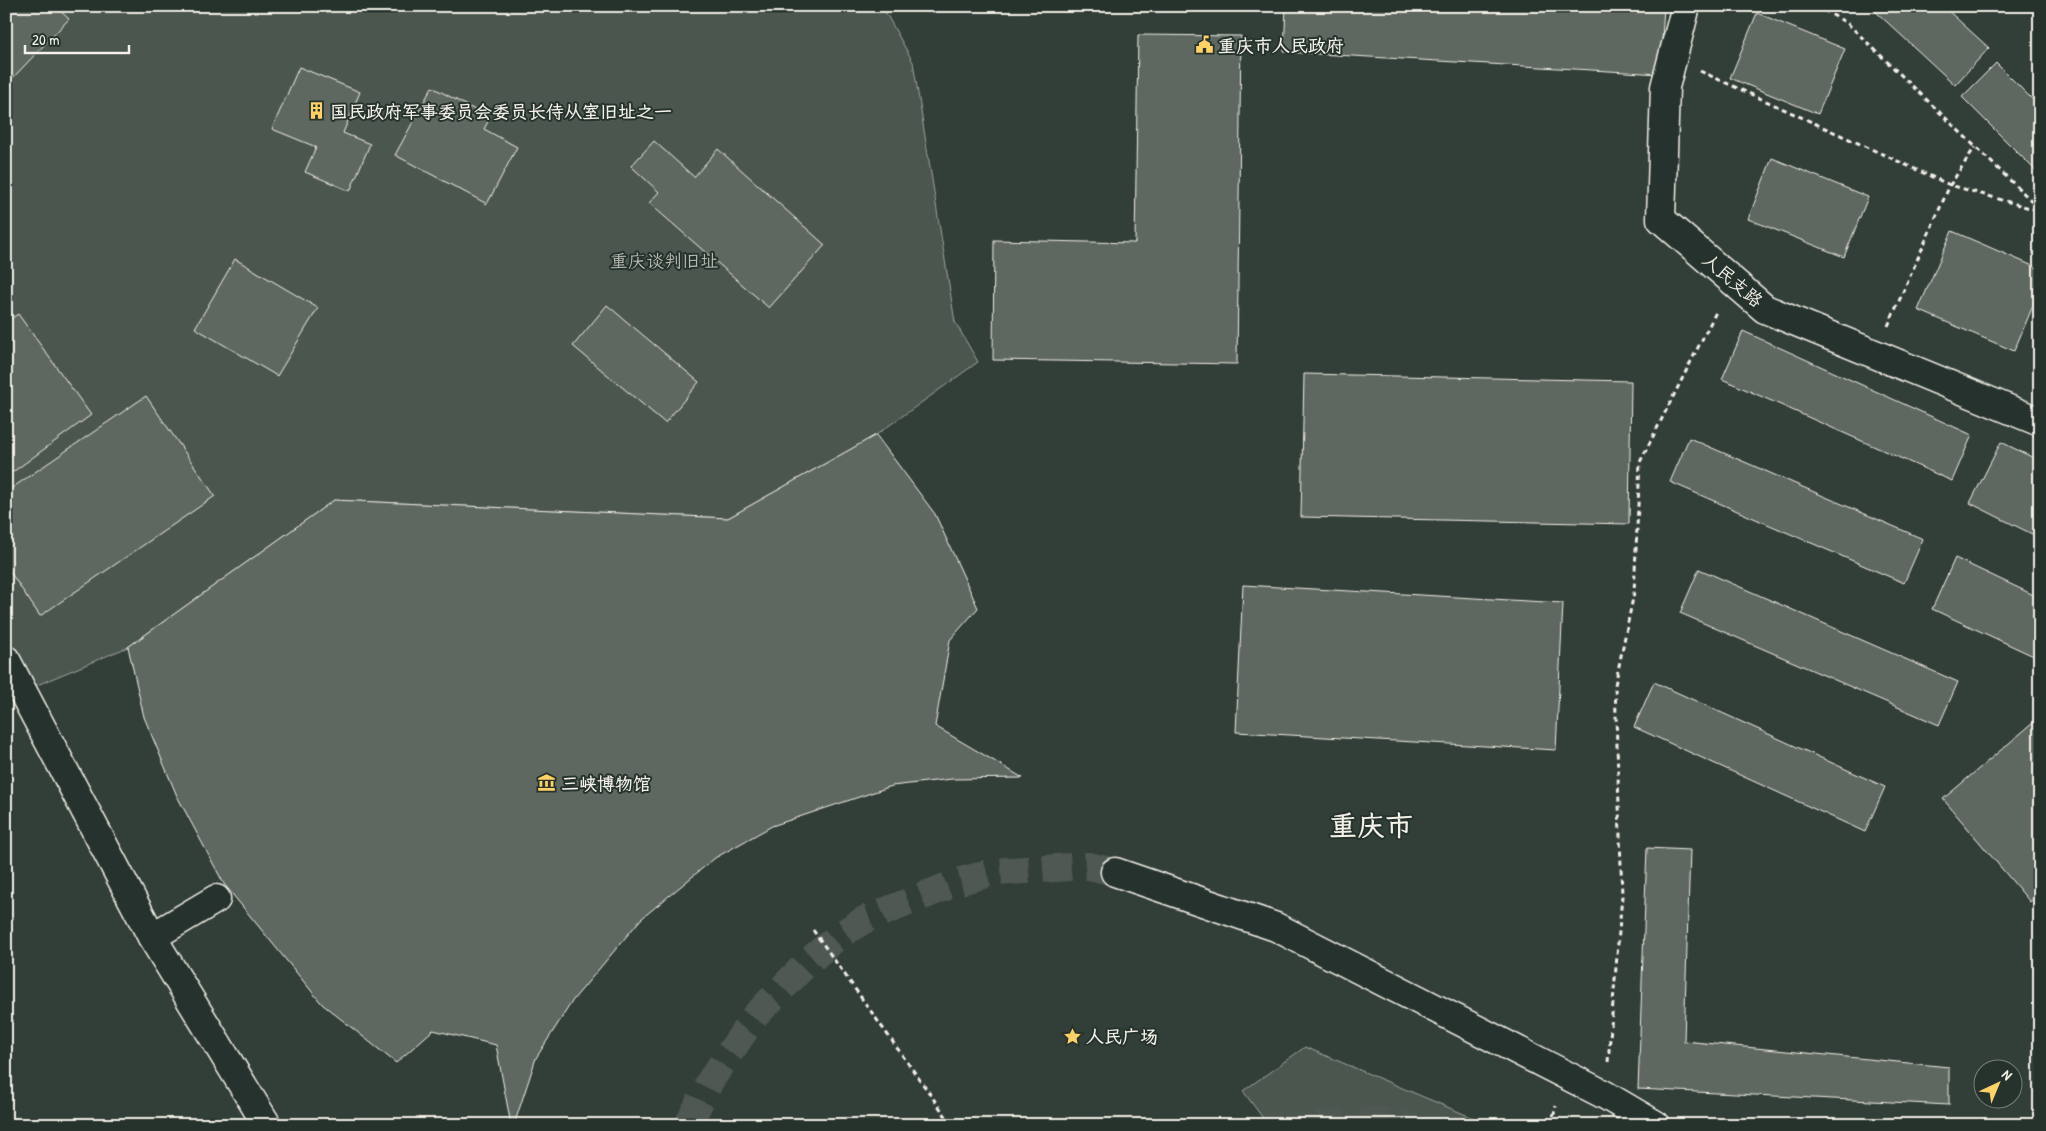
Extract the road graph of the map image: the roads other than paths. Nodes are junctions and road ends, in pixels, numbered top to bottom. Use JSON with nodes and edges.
{"nodes":[{"id":1,"x":1686,"y":6,"type":"edge"},
{"id":2,"x":2040,"y":422,"type":"edge"},
{"id":3,"x":6,"y":660,"type":"edge"},
{"id":4,"x":1115,"y":872,"type":"tunnel mouth"},
{"id":5,"x":216,"y":899,"type":"dead end"},
{"id":6,"x":152,"y":937,"type":"junction"},
{"id":7,"x":267,"y":1125,"type":"edge"},
{"id":8,"x":1656,"y":1125,"type":"edge"}],
"edges":[{"from":1,"to":2,"type":"street","name":"人民支路"},
{"from":3,"to":6,"type":"street"},
{"from":4,"to":8,"type":"street"},
{"from":5,"to":6,"type":"street"},
{"from":6,"to":7,"type":"street"}]}
